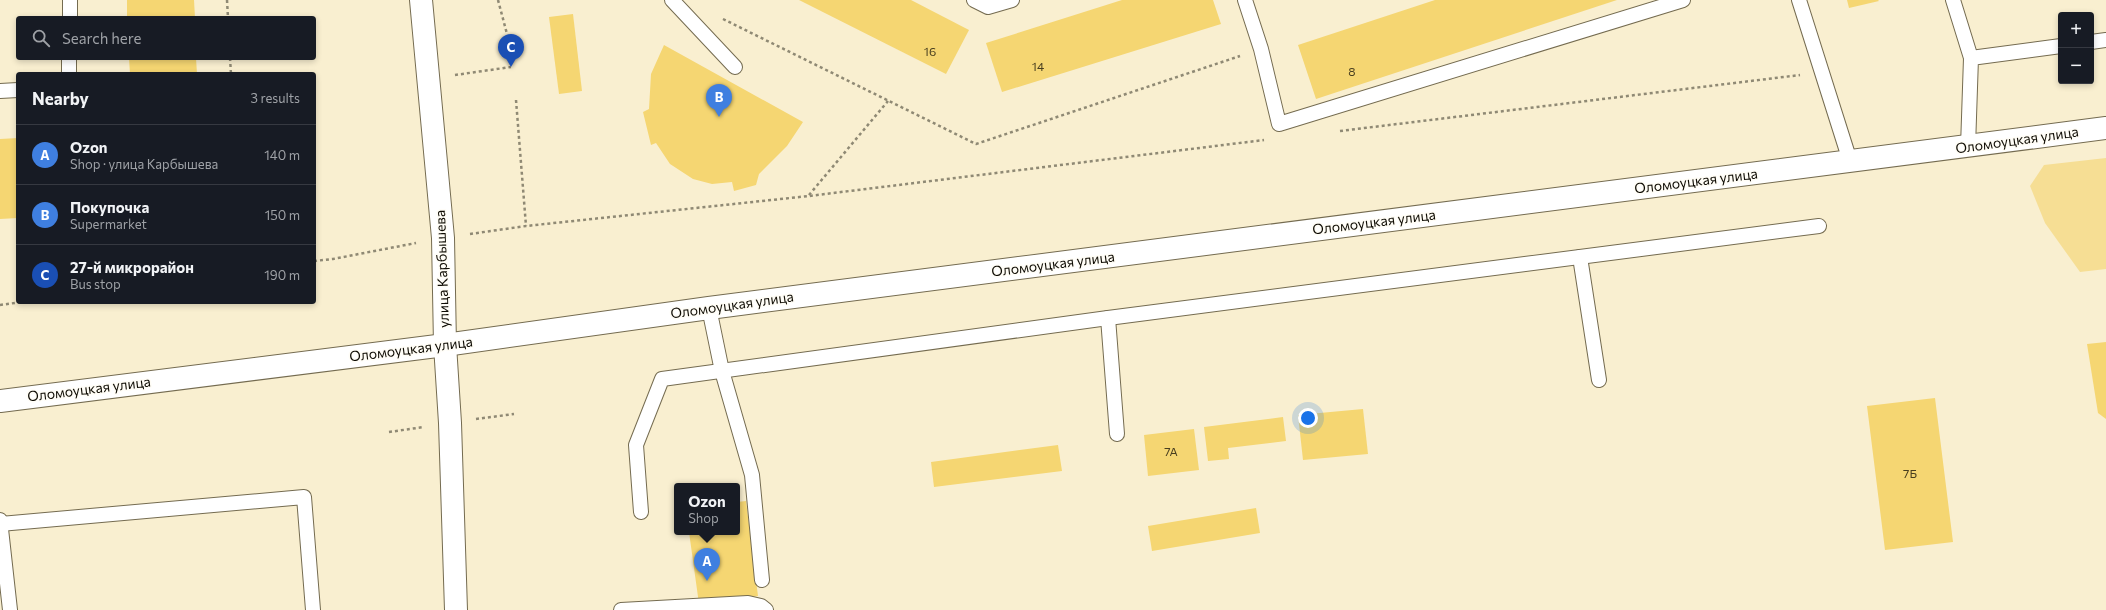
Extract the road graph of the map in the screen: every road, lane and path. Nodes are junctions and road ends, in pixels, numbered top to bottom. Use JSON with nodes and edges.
{"nodes":[{"id":1,"x":70,"y":0,"type":"edge"},
{"id":2,"x":227,"y":0,"type":"edge"},
{"id":3,"x":421,"y":0,"type":"edge"},
{"id":4,"x":498,"y":0,"type":"edge"},
{"id":5,"x":672,"y":0,"type":"edge"},
{"id":6,"x":974,"y":0,"type":"edge"},
{"id":7,"x":1012,"y":0,"type":"edge"},
{"id":8,"x":1245,"y":0,"type":"edge"},
{"id":9,"x":1683,"y":0,"type":"edge"},
{"id":10,"x":1799,"y":0,"type":"edge"},
{"id":11,"x":1953,"y":0,"type":"edge"},
{"id":12,"x":987,"y":4,"type":"edge"},
{"id":13,"x":70,"y":16,"type":"edge"},
{"id":14,"x":228,"y":16,"type":"edge"},
{"id":15,"x":720,"y":17,"type":"dead end"},
{"id":16,"x":507,"y":34,"type":"dead end"},
{"id":17,"x":2106,"y":40,"type":"edge"},
{"id":18,"x":2094,"y":42,"type":"edge"},
{"id":19,"x":2058,"y":46,"type":"edge"},
{"id":20,"x":1261,"y":49,"type":"junction"},
{"id":21,"x":1971,"y":58,"type":"junction"},
{"id":22,"x":69,"y":60,"type":"edge"},
{"id":23,"x":230,"y":60,"type":"edge"},
{"id":24,"x":512,"y":67,"type":"dead end"},
{"id":25,"x":735,"y":67,"type":"dead end"},
{"id":26,"x":69,"y":72,"type":"edge"},
{"id":27,"x":231,"y":72,"type":"edge"},
{"id":28,"x":430,"y":79,"type":"junction"},
{"id":29,"x":0,"y":90,"type":"edge"},
{"id":30,"x":16,"y":90,"type":"edge"},
{"id":31,"x":516,"y":100,"type":"dead end"},
{"id":32,"x":888,"y":101,"type":"junction"},
{"id":33,"x":2106,"y":128,"type":"edge"},
{"id":34,"x":1968,"y":147,"type":"junction"},
{"id":35,"x":1850,"y":161,"type":"junction"},
{"id":36,"x":526,"y":226,"type":"junction"},
{"id":37,"x":1819,"y":226,"type":"dead end"},
{"id":38,"x":443,"y":238,"type":"junction"},
{"id":39,"x":1580,"y":257,"type":"junction"},
{"id":40,"x":316,"y":261,"type":"edge"},
{"id":41,"x":16,"y":303,"type":"edge"},
{"id":42,"x":0,"y":305,"type":"edge"},
{"id":43,"x":709,"y":308,"type":"junction"},
{"id":44,"x":1108,"y":318,"type":"junction"},
{"id":45,"x":445,"y":346,"type":"junction"},
{"id":46,"x":722,"y":370,"type":"junction"},
{"id":47,"x":1599,"y":380,"type":"dead end"},
{"id":48,"x":0,"y":401,"type":"edge"},
{"id":49,"x":514,"y":414,"type":"dead end"},
{"id":50,"x":493,"y":417,"type":"dead end"},
{"id":51,"x":1117,"y":434,"type":"dead end"},
{"id":52,"x":641,"y":512,"type":"dead end"},
{"id":53,"x":0,"y":523,"type":"edge"},
{"id":54,"x":762,"y":580,"type":"dead end"},
{"id":55,"x":10,"y":610,"type":"edge"},
{"id":56,"x":313,"y":610,"type":"edge"},
{"id":57,"x":456,"y":610,"type":"edge"},
{"id":58,"x":621,"y":610,"type":"edge"},
{"id":59,"x":766,"y":610,"type":"edge"}],
"edges":[{"from":1,"to":13,"type":"lane"},
{"from":2,"to":14,"type":"path"},
{"from":3,"to":28,"type":"street","name":"улица Карбышева"},
{"from":4,"to":16,"type":"path"},
{"from":5,"to":25,"type":"lane"},
{"from":6,"to":12,"type":"lane"},
{"from":7,"to":12,"type":"lane"},
{"from":8,"to":20,"type":"lane"},
{"from":9,"to":20,"type":"lane"},
{"from":10,"to":35,"type":"lane"},
{"from":11,"to":21,"type":"lane"},
{"from":15,"to":32,"type":"path"},
{"from":17,"to":18,"type":"lane"},
{"from":19,"to":21,"type":"lane"},
{"from":20,"to":32,"type":"path"},
{"from":21,"to":34,"type":"lane"},
{"from":22,"to":26,"type":"lane"},
{"from":23,"to":27,"type":"path"},
{"from":24,"to":28,"type":"path"},
{"from":28,"to":38,"type":"street","name":"улица Карбышева"},
{"from":29,"to":30,"type":"lane"},
{"from":31,"to":36,"type":"path"},
{"from":32,"to":36,"type":"path"},
{"from":33,"to":34,"type":"street","name":"Оломоуцкая улица"},
{"from":34,"to":35,"type":"street","name":"Оломоуцкая улица"},
{"from":35,"to":43,"type":"street","name":"Оломоуцкая улица"},
{"from":36,"to":38,"type":"path"},
{"from":37,"to":39,"type":"lane"},
{"from":38,"to":40,"type":"path"},
{"from":38,"to":45,"type":"street","name":"улица Карбышева"},
{"from":39,"to":44,"type":"lane"},
{"from":39,"to":47,"type":"lane"},
{"from":41,"to":42,"type":"path"},
{"from":43,"to":45,"type":"street","name":"Оломоуцкая улица"},
{"from":43,"to":46,"type":"lane"},
{"from":44,"to":46,"type":"lane"},
{"from":44,"to":51,"type":"lane"},
{"from":45,"to":48,"type":"street","name":"Оломоуцкая улица"},
{"from":45,"to":57,"type":"street","name":"улица Карбышева"},
{"from":46,"to":52,"type":"lane"},
{"from":46,"to":54,"type":"lane"},
{"from":49,"to":50,"type":"path"},
{"from":53,"to":55,"type":"lane"},
{"from":53,"to":56,"type":"lane"},
{"from":58,"to":59,"type":"lane"}]}
